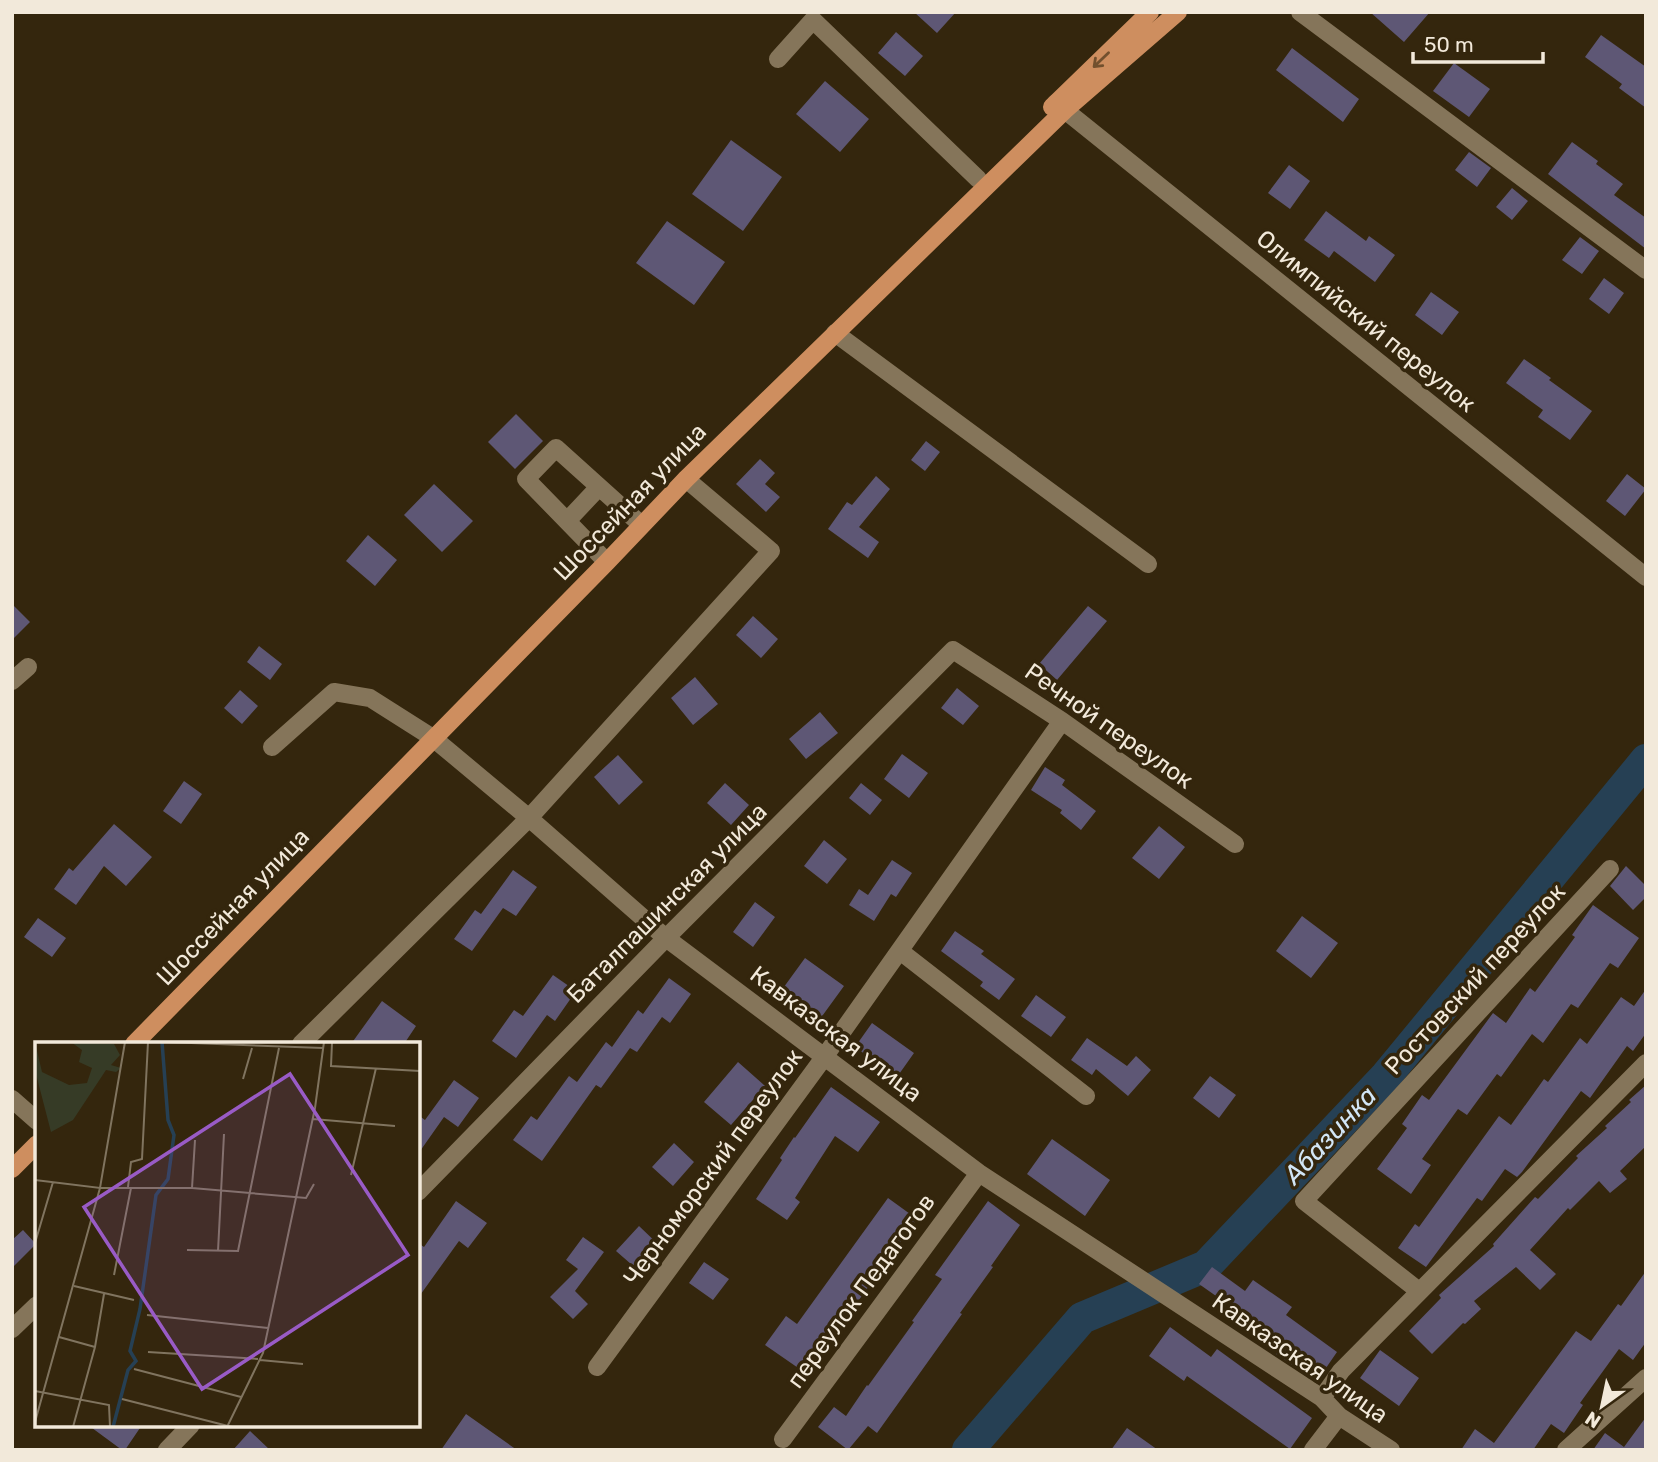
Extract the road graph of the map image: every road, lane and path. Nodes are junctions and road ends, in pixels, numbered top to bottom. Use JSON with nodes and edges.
{"nodes":[{"id":1,"x":1150,"y":12,"type":"edge"},
{"id":2,"x":1178,"y":12,"type":"edge"},
{"id":3,"x":1300,"y":12,"type":"edge"},
{"id":4,"x":778,"y":59,"type":"dead end"},
{"id":5,"x":1061,"y":107,"type":"junction"},
{"id":6,"x":978,"y":179,"type":"junction"},
{"id":7,"x":1646,"y":270,"type":"edge"},
{"id":8,"x":835,"y":333,"type":"junction"},
{"id":9,"x":686,"y":479,"type":"junction"},
{"id":10,"x":599,"y":487,"type":"junction"},
{"id":11,"x":636,"y":520,"type":"junction"},
{"id":12,"x":567,"y":521,"type":"junction"},
{"id":13,"x":601,"y":556,"type":"junction"},
{"id":14,"x":1148,"y":564,"type":"dead end"},
{"id":15,"x":1646,"y":577,"type":"edge"},
{"id":16,"x":953,"y":650,"type":"joint"},
{"id":17,"x":28,"y":667,"type":"dead end"},
{"id":18,"x":12,"y":681,"type":"edge"},
{"id":19,"x":1062,"y":721,"type":"junction"},
{"id":20,"x":429,"y":735,"type":"junction"},
{"id":21,"x":272,"y":747,"type":"dead end"},
{"id":22,"x":529,"y":818,"type":"junction"},
{"id":23,"x":1235,"y":844,"type":"dead end"},
{"id":24,"x":1610,"y":869,"type":"dead end"},
{"id":25,"x":666,"y":938,"type":"junction"},
{"id":26,"x":900,"y":951,"type":"junction"},
{"id":27,"x":121,"y":1042,"type":"edge"},
{"id":28,"x":136,"y":1042,"type":"edge"},
{"id":29,"x":302,"y":1042,"type":"edge"},
{"id":30,"x":825,"y":1056,"type":"junction"},
{"id":31,"x":1646,"y":1063,"type":"edge"},
{"id":32,"x":1086,"y":1096,"type":"dead end"},
{"id":33,"x":12,"y":1099,"type":"edge"},
{"id":34,"x":35,"y":1119,"type":"edge"},
{"id":35,"x":35,"y":1131,"type":"edge"},
{"id":36,"x":35,"y":1146,"type":"edge"},
{"id":37,"x":12,"y":1153,"type":"edge"},
{"id":38,"x":12,"y":1169,"type":"edge"},
{"id":39,"x":979,"y":1173,"type":"junction"},
{"id":40,"x":420,"y":1190,"type":"edge"},
{"id":41,"x":1419,"y":1291,"type":"junction"},
{"id":42,"x":35,"y":1307,"type":"edge"},
{"id":43,"x":12,"y":1329,"type":"edge"},
{"id":44,"x":597,"y":1367,"type":"dead end"},
{"id":45,"x":1646,"y":1378,"type":"edge"},
{"id":46,"x":1322,"y":1398,"type":"junction"},
{"id":47,"x":1339,"y":1416,"type":"junction"},
{"id":48,"x":189,"y":1427,"type":"edge"},
{"id":49,"x":783,"y":1439,"type":"dead end"},
{"id":50,"x":167,"y":1450,"type":"edge"},
{"id":51,"x":1313,"y":1450,"type":"edge"},
{"id":52,"x":1391,"y":1450,"type":"edge"},
{"id":53,"x":1566,"y":1450,"type":"edge"}],
"edges":[{"from":1,"to":5,"type":"main road","name":"Шоссейная улица","one_way":true},
{"from":2,"to":5,"type":"main road","name":"Шоссейная улица"},
{"from":3,"to":7,"type":"street"},
{"from":4,"to":6,"type":"street"},
{"from":5,"to":6,"type":"main road","name":"Шоссейная улица"},
{"from":5,"to":8,"type":"main road","name":"Шоссейная улица"},
{"from":5,"to":15,"type":"street","name":"Олимпийский переулок"},
{"from":6,"to":11,"type":"main road","name":"Шоссейная улица"},
{"from":8,"to":9,"type":"main road","name":"Шоссейная улица"},
{"from":8,"to":14,"type":"street"},
{"from":9,"to":20,"type":"main road","name":"Шоссейная улица"},
{"from":9,"to":22,"type":"street"},
{"from":10,"to":11,"type":"street"},
{"from":10,"to":12,"type":"street"},
{"from":10,"to":12,"type":"street"},
{"from":11,"to":13,"type":"main road","name":"Шоссейная улица"},
{"from":12,"to":13,"type":"street"},
{"from":13,"to":20,"type":"main road","name":"Шоссейная улица"},
{"from":16,"to":19,"type":"street","name":"Речной переулок"},
{"from":16,"to":25,"type":"street","name":"Баталпашинская улица"},
{"from":17,"to":18,"type":"street"},
{"from":19,"to":23,"type":"street","name":"Речной переулок"},
{"from":19,"to":26,"type":"street","name":"Черноморский переулок"},
{"from":20,"to":21,"type":"street","name":"Кавказская улица"},
{"from":20,"to":22,"type":"street","name":"Кавказская улица"},
{"from":20,"to":27,"type":"main road","name":"Шоссейная улица"},
{"from":20,"to":28,"type":"main road","name":"Шоссейная улица"},
{"from":22,"to":25,"type":"street","name":"Кавказская улица"},
{"from":22,"to":29,"type":"street"},
{"from":24,"to":41,"type":"street","name":"Ростовский переулок"},
{"from":25,"to":30,"type":"street","name":"Кавказская улица"},
{"from":25,"to":40,"type":"street","name":"Баталпашинская улица"},
{"from":26,"to":30,"type":"street","name":"Черноморский переулок"},
{"from":26,"to":32,"type":"street"},
{"from":30,"to":39,"type":"street","name":"Кавказская улица"},
{"from":30,"to":44,"type":"street","name":"Черноморский переулок"},
{"from":31,"to":41,"type":"street"},
{"from":33,"to":34,"type":"street"},
{"from":35,"to":37,"type":"main road"},
{"from":36,"to":38,"type":"main road"},
{"from":39,"to":46,"type":"street","name":"Кавказская улица"},
{"from":39,"to":49,"type":"street","name":"переулок Педагогов"},
{"from":41,"to":46,"type":"street"},
{"from":42,"to":43,"type":"street"},
{"from":45,"to":53,"type":"street"},
{"from":46,"to":47,"type":"street","name":"Кавказская улица"},
{"from":47,"to":51,"type":"street"},
{"from":47,"to":52,"type":"street","name":"Кавказская улица"},
{"from":48,"to":50,"type":"street"}]}
